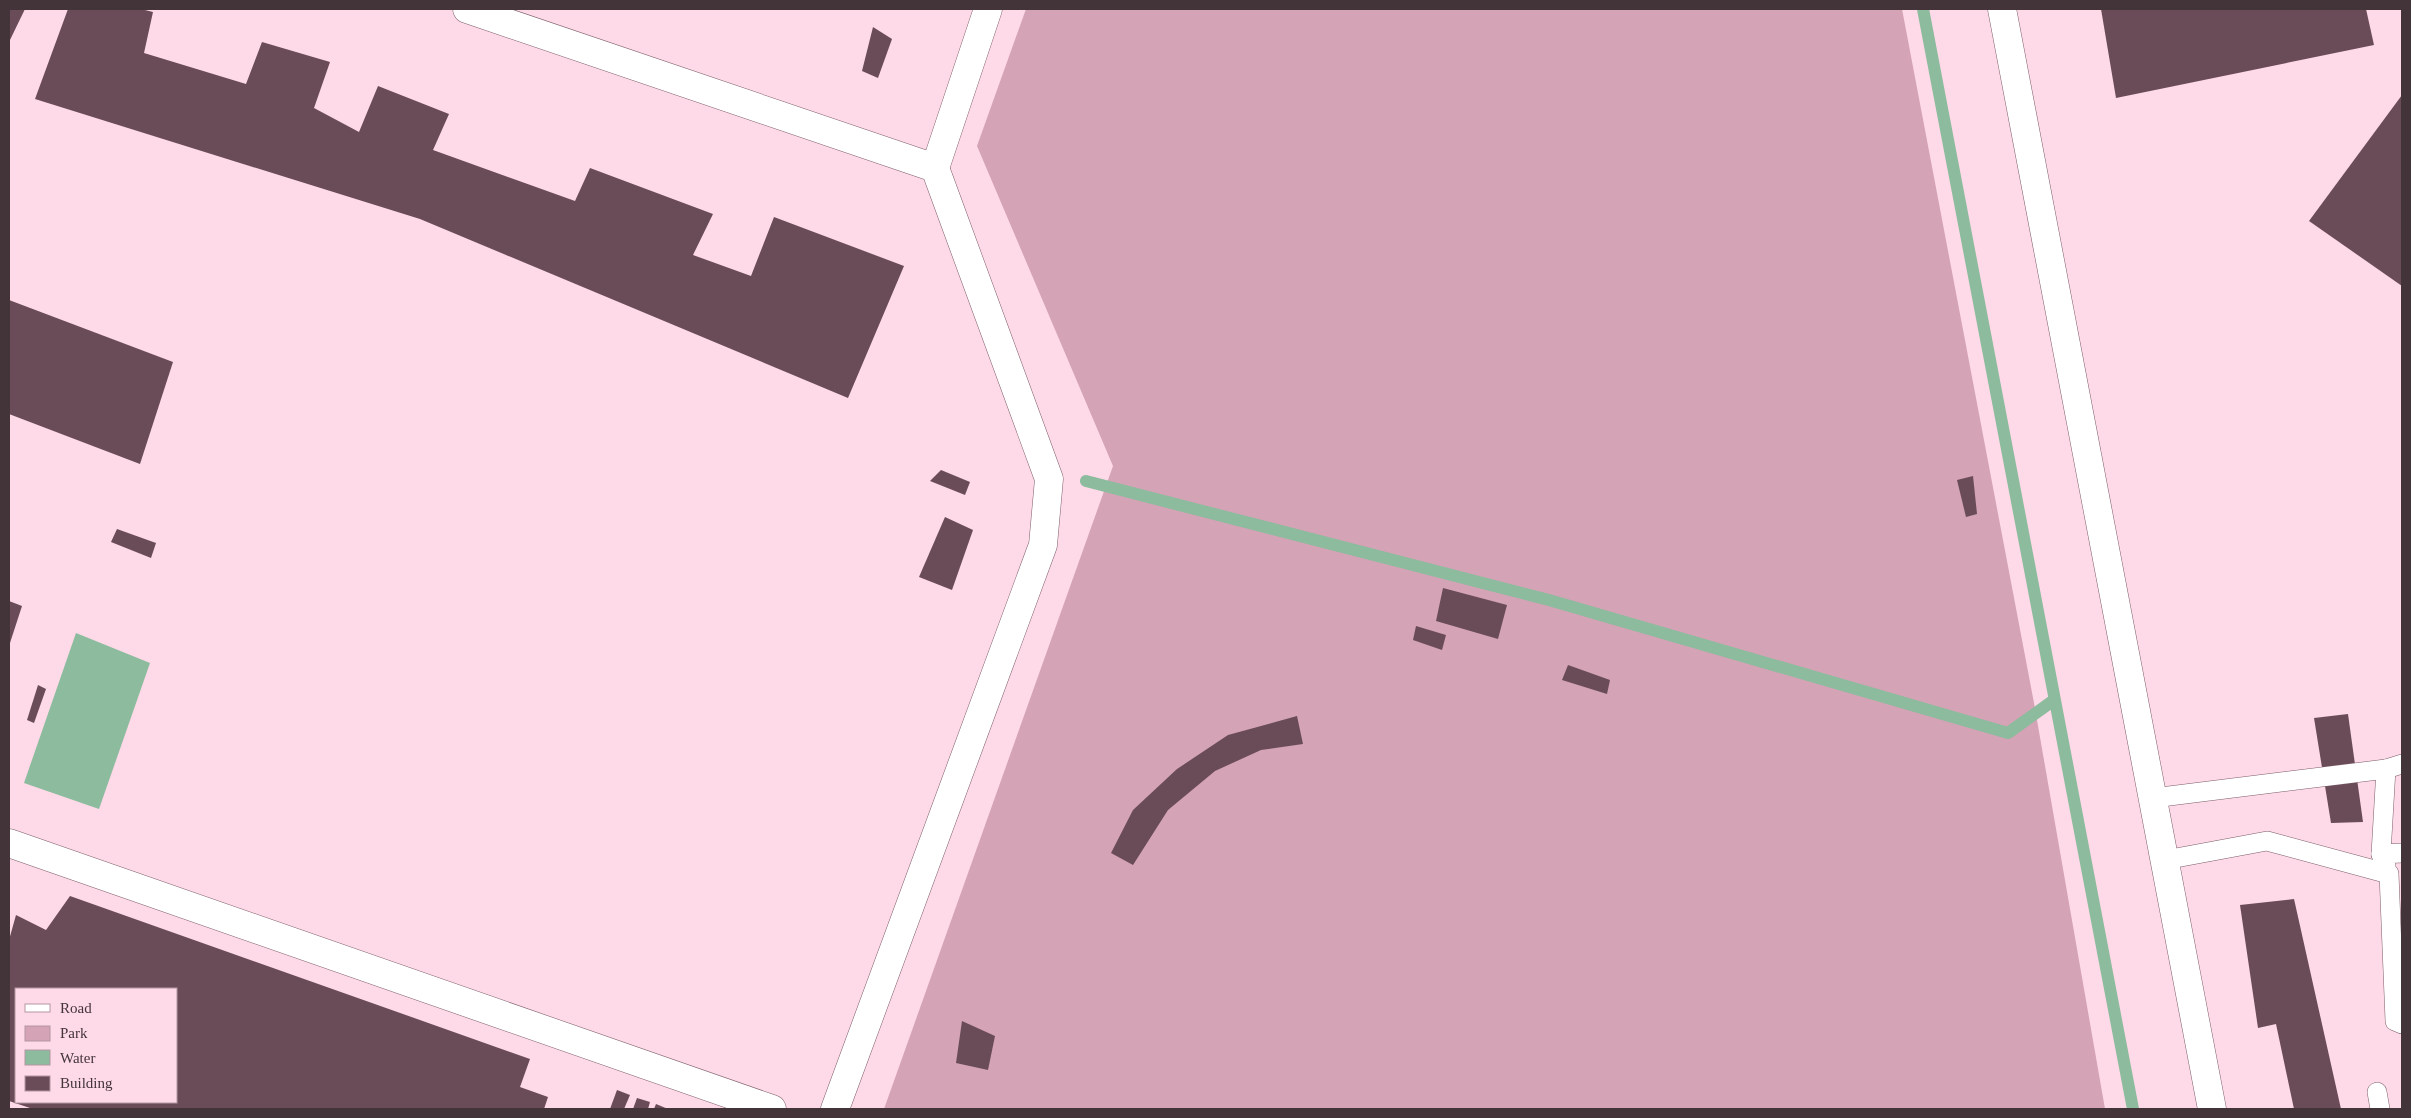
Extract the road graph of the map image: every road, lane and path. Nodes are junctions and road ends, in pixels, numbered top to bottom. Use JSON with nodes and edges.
{"nodes":[{"id":1,"x":467,"y":9,"type":"edge"},
{"id":2,"x":988,"y":9,"type":"edge"},
{"id":3,"x":2002,"y":9,"type":"edge"},
{"id":4,"x":935,"y":168,"type":"junction"},
{"id":5,"x":2394,"y":766,"type":"edge"},
{"id":6,"x":2153,"y":798,"type":"junction"},
{"id":7,"x":10,"y":847,"type":"edge"},
{"id":8,"x":2402,"y":852,"type":"edge"},
{"id":9,"x":2381,"y":854,"type":"junction"},
{"id":10,"x":2165,"y":860,"type":"junction"},
{"id":11,"x":2388,"y":874,"type":"junction"},
{"id":12,"x":2402,"y":1024,"type":"edge"},
{"id":13,"x":772,"y":1109,"type":"edge"},
{"id":14,"x":835,"y":1109,"type":"edge"},
{"id":15,"x":2212,"y":1109,"type":"edge"}],
"edges":[{"from":1,"to":4,"type":"street"},
{"from":2,"to":4,"type":"street"},
{"from":3,"to":6,"type":"street"},
{"from":4,"to":14,"type":"street"},
{"from":5,"to":6,"type":"lane"},
{"from":5,"to":9,"type":"lane"},
{"from":6,"to":10,"type":"street"},
{"from":7,"to":13,"type":"street"},
{"from":8,"to":9,"type":"lane"},
{"from":9,"to":11,"type":"lane"},
{"from":10,"to":11,"type":"lane"},
{"from":10,"to":15,"type":"street"},
{"from":11,"to":12,"type":"lane"}]}
